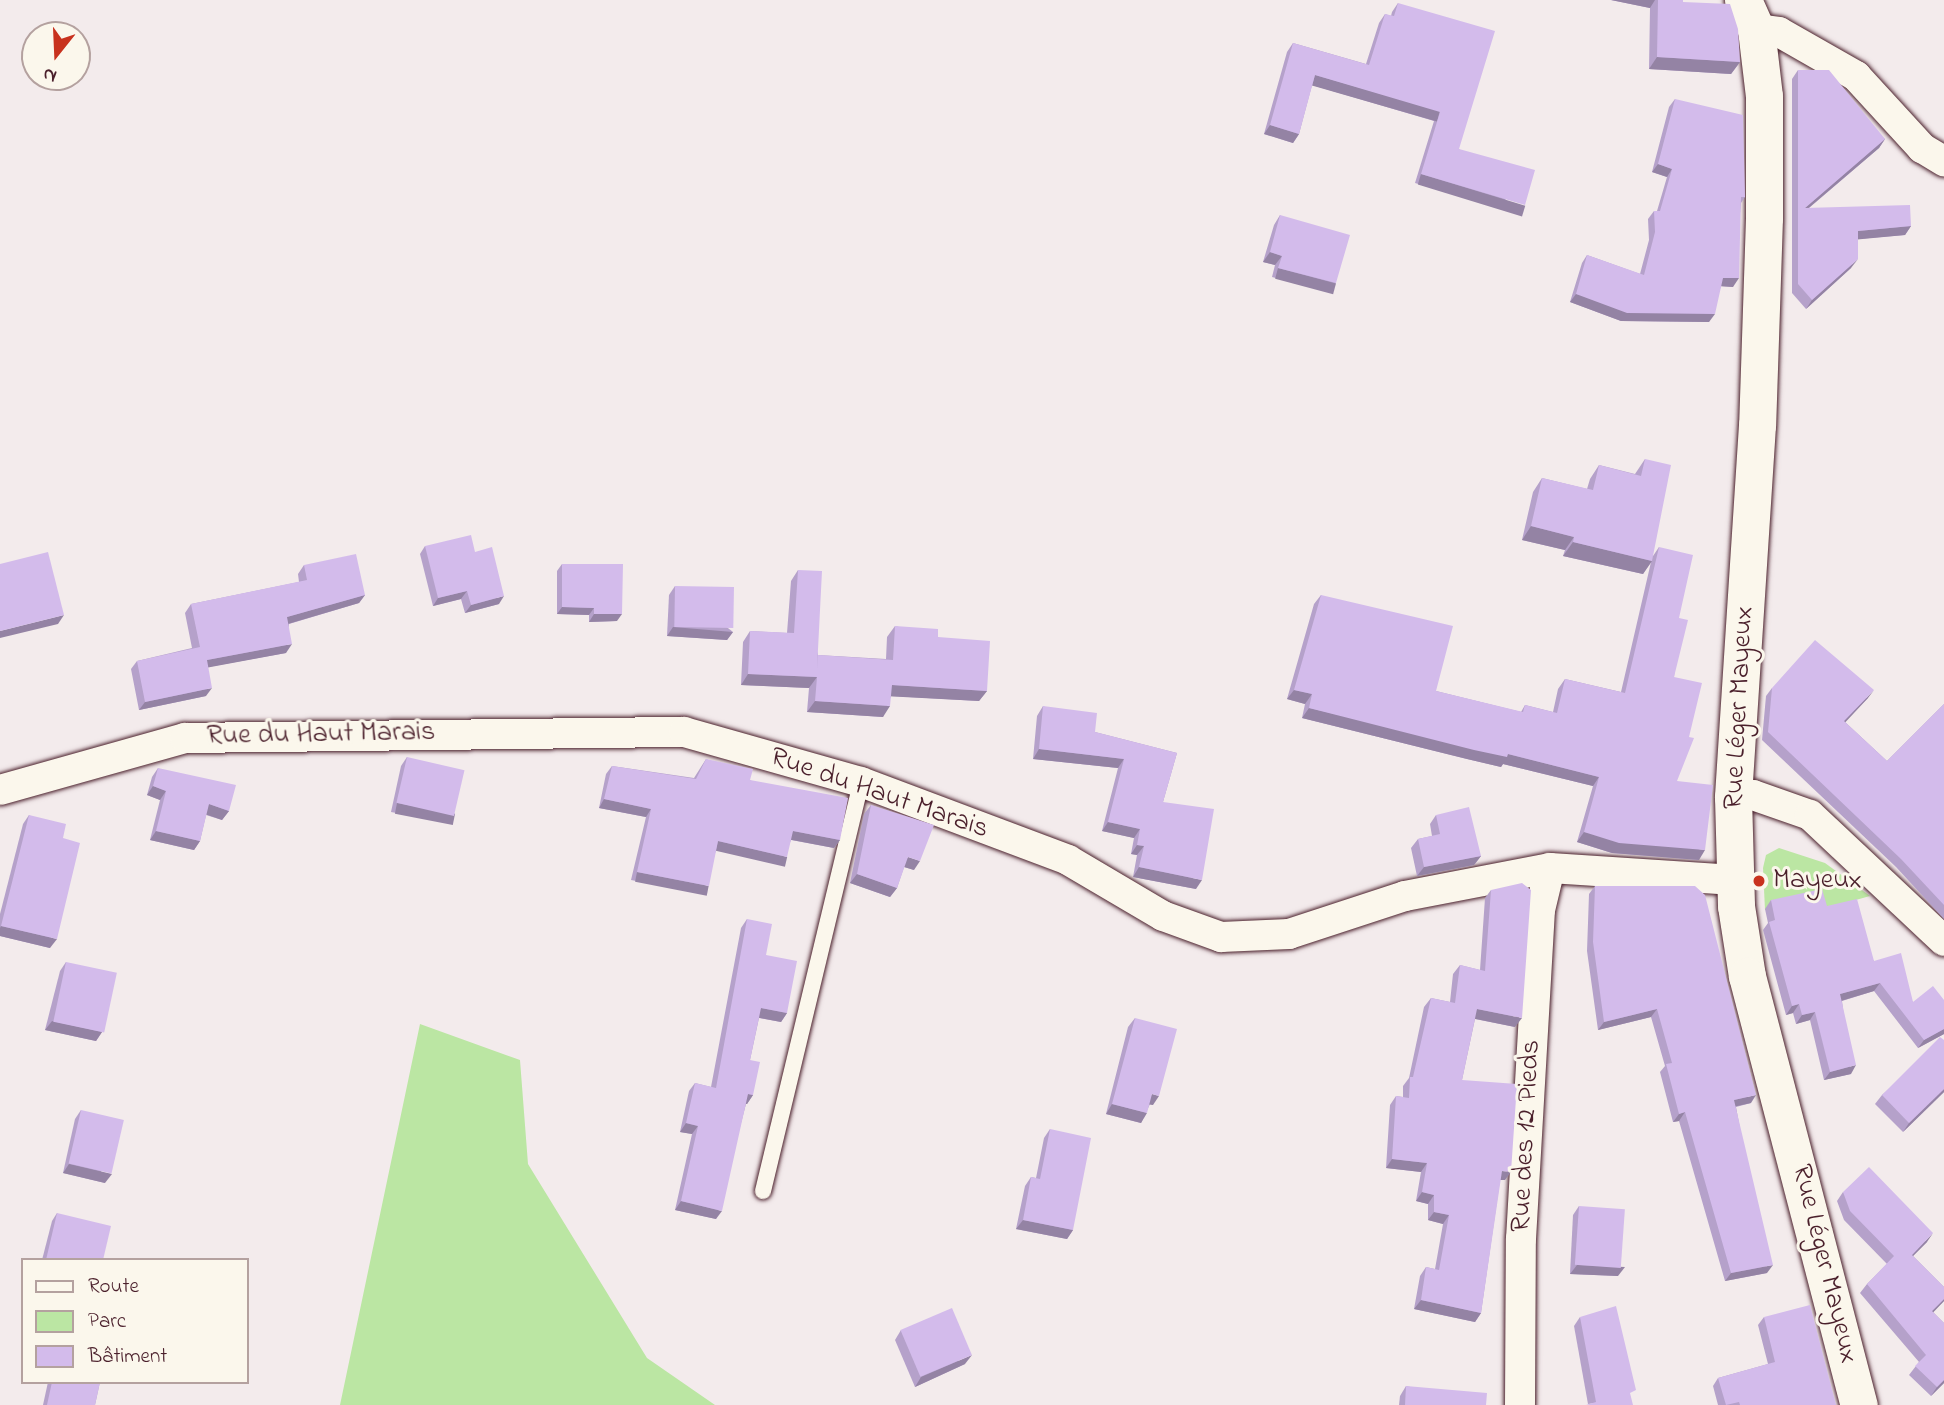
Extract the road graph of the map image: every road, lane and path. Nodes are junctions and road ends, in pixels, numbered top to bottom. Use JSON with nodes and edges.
{"nodes":[{"id":1,"x":1750,"y":14,"type":"edge"},
{"id":2,"x":1944,"y":161,"type":"edge"},
{"id":3,"x":861,"y":782,"type":"junction"},
{"id":4,"x":0,"y":790,"type":"edge"},
{"id":5,"x":1733,"y":797,"type":"junction"},
{"id":6,"x":1550,"y":868,"type":"junction"},
{"id":7,"x":1735,"y":880,"type":"junction"},
{"id":8,"x":1944,"y":941,"type":"edge"},
{"id":9,"x":763,"y":1191,"type":"dead end"},
{"id":10,"x":1520,"y":1405,"type":"edge"},
{"id":11,"x":1859,"y":1405,"type":"edge"}],
"edges":[{"from":1,"to":2,"type":"street"},
{"from":1,"to":5,"type":"street","name":"Rue Léger Mayeux"},
{"from":3,"to":4,"type":"street","name":"Rue du Haut Marais"},
{"from":3,"to":6,"type":"street","name":"Rue du Haut Marais"},
{"from":3,"to":9,"type":"lane"},
{"from":5,"to":7,"type":"street","name":"Rue Léger Mayeux"},
{"from":5,"to":8,"type":"street"},
{"from":6,"to":7,"type":"street","name":"Rue du Haut Marais"},
{"from":6,"to":10,"type":"street","name":"Rue des 12 Pieds"},
{"from":7,"to":11,"type":"street","name":"Rue Léger Mayeux"}]}
